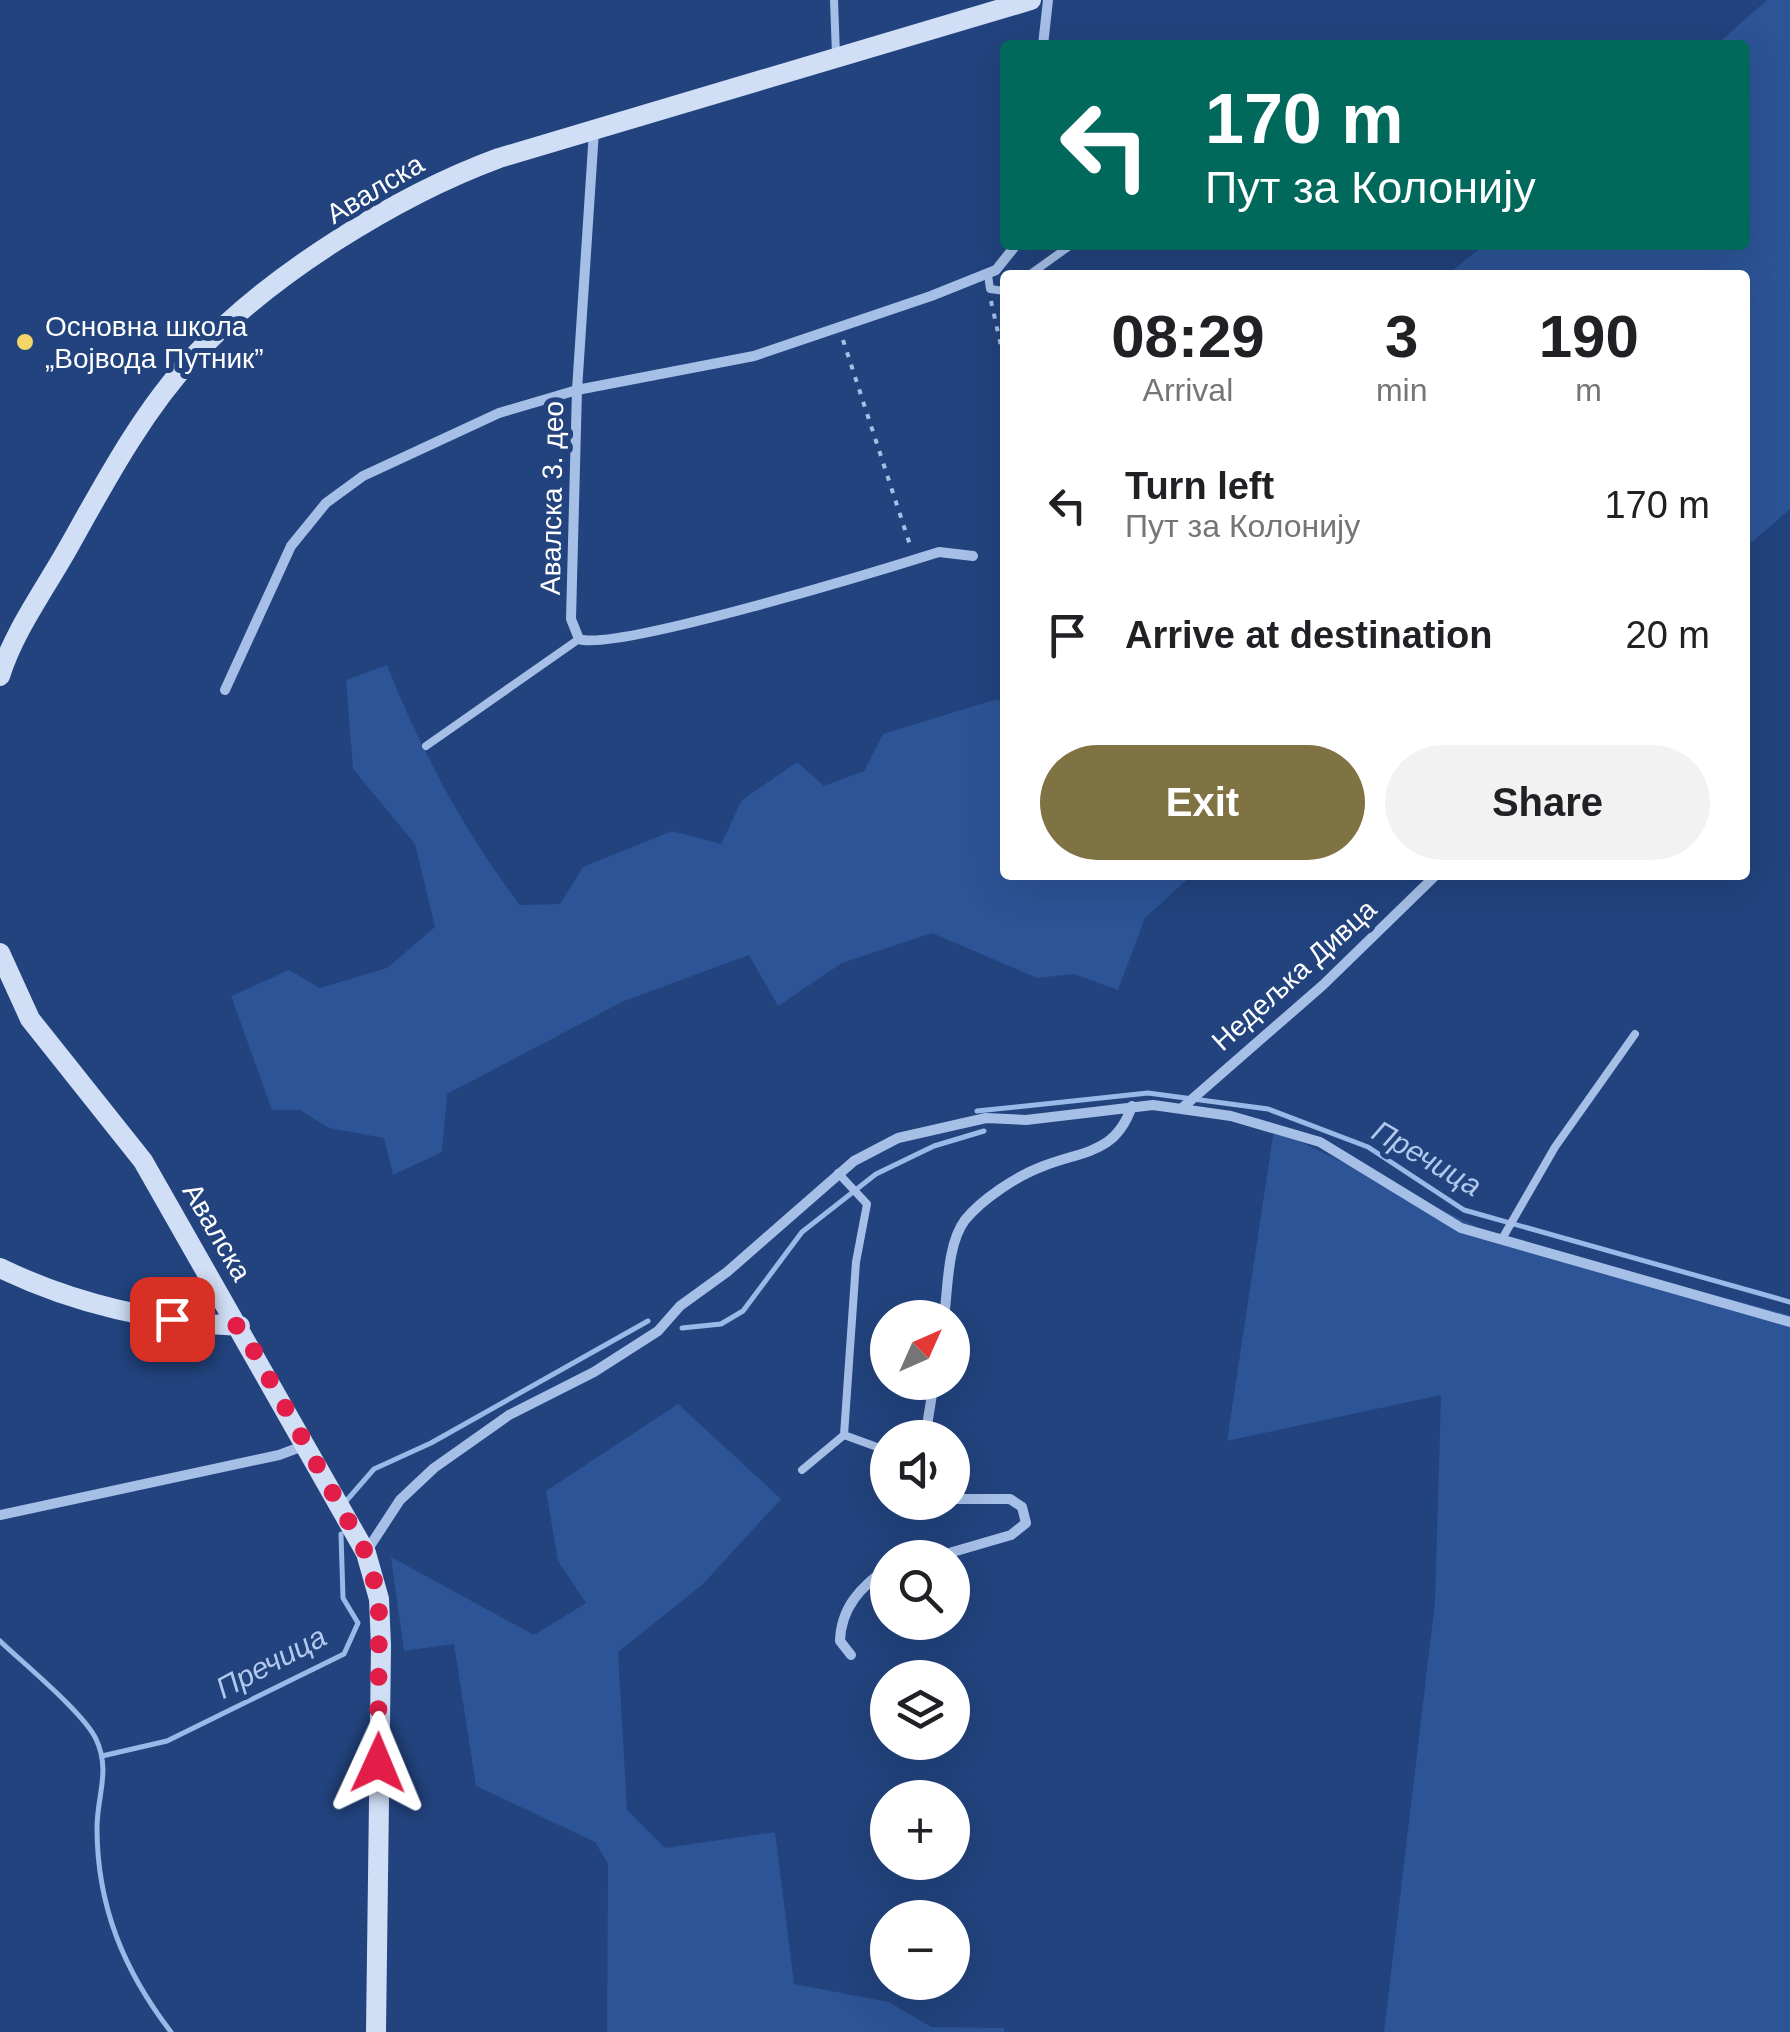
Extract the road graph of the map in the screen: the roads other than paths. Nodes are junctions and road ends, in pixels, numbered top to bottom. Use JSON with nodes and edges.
{"nodes":[{"id":1,"x":834,"y":0,"type":"edge"},
{"id":2,"x":1032,"y":0,"type":"edge"},
{"id":3,"x":1048,"y":0,"type":"edge"},
{"id":4,"x":1044,"y":40,"type":"edge"},
{"id":5,"x":836,"y":59,"type":"junction"},
{"id":6,"x":594,"y":130,"type":"junction"},
{"id":7,"x":1013,"y":250,"type":"edge"},
{"id":8,"x":1064,"y":250,"type":"edge"},
{"id":9,"x":1036,"y":270,"type":"edge"},
{"id":10,"x":988,"y":275,"type":"junction"},
{"id":11,"x":1000,"y":291,"type":"edge"},
{"id":12,"x":577,"y":390,"type":"junction"},
{"id":13,"x":973,"y":556,"type":"dead end"},
{"id":14,"x":579,"y":639,"type":"junction"},
{"id":15,"x":0,"y":676,"type":"edge"},
{"id":16,"x":225,"y":690,"type":"dead end"},
{"id":17,"x":426,"y":746,"type":"dead end"},
{"id":18,"x":1431,"y":880,"type":"edge"},
{"id":19,"x":0,"y":953,"type":"edge"},
{"id":20,"x":1635,"y":1034,"type":"dead end"},
{"id":21,"x":1132,"y":1106,"type":"junction"},
{"id":22,"x":1182,"y":1107,"type":"junction"},
{"id":23,"x":838,"y":1173,"type":"junction"},
{"id":24,"x":1503,"y":1236,"type":"junction"},
{"id":25,"x":0,"y":1268,"type":"edge"},
{"id":26,"x":947,"y":1300,"type":"edge"},
{"id":27,"x":1790,"y":1322,"type":"edge"},
{"id":28,"x":240,"y":1326,"type":"junction"},
{"id":29,"x":844,"y":1435,"type":"junction"},
{"id":30,"x":307,"y":1445,"type":"junction"},
{"id":31,"x":870,"y":1445,"type":"edge"},
{"id":32,"x":802,"y":1470,"type":"dead end"},
{"id":33,"x":970,"y":1499,"type":"edge"},
{"id":34,"x":0,"y":1515,"type":"edge"},
{"id":35,"x":970,"y":1547,"type":"edge"},
{"id":36,"x":366,"y":1553,"type":"junction"},
{"id":37,"x":870,"y":1580,"type":"edge"},
{"id":38,"x":851,"y":1655,"type":"dead end"},
{"id":39,"x":376,"y":2032,"type":"edge"}],
"edges":[{"from":1,"to":5,"type":"lane"},
{"from":2,"to":5,"type":"street","name":"Авалска"},
{"from":3,"to":4,"type":"street"},
{"from":5,"to":6,"type":"street","name":"Авалска"},
{"from":6,"to":12,"type":"street","name":"Авалска 3. део"},
{"from":6,"to":15,"type":"street","name":"Авалска"},
{"from":7,"to":10,"type":"street"},
{"from":8,"to":9,"type":"lane"},
{"from":10,"to":11,"type":"lane"},
{"from":10,"to":12,"type":"street"},
{"from":12,"to":14,"type":"street","name":"Авалска 3. део"},
{"from":12,"to":16,"type":"street"},
{"from":13,"to":14,"type":"street"},
{"from":14,"to":17,"type":"lane"},
{"from":18,"to":22,"type":"street","name":"Недељка Дивца"},
{"from":19,"to":28,"type":"street","name":"Авалска"},
{"from":20,"to":24,"type":"lane"},
{"from":21,"to":22,"type":"street"},
{"from":21,"to":23,"type":"street"},
{"from":21,"to":26,"type":"street"},
{"from":22,"to":24,"type":"street"},
{"from":23,"to":29,"type":"lane"},
{"from":23,"to":36,"type":"street"},
{"from":24,"to":27,"type":"street"},
{"from":25,"to":28,"type":"street"},
{"from":28,"to":30,"type":"street","name":"Авалска"},
{"from":29,"to":31,"type":"lane"},
{"from":29,"to":32,"type":"lane"},
{"from":30,"to":34,"type":"street"},
{"from":30,"to":36,"type":"street","name":"Авалска"},
{"from":33,"to":35,"type":"street"},
{"from":36,"to":39,"type":"street","name":"Авалска"},
{"from":37,"to":38,"type":"street"}]}
